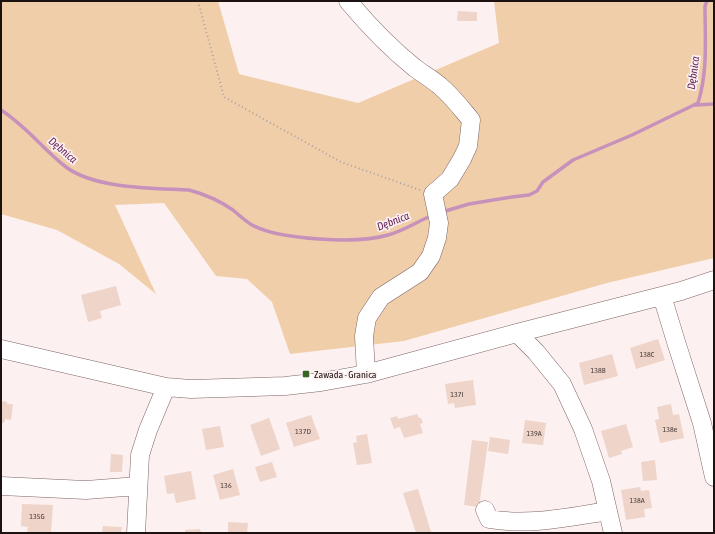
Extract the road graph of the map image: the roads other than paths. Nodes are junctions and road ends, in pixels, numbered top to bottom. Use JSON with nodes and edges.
{"nodes":[{"id":1,"x":348,"y":1,"type":"edge"},
{"id":2,"x":714,"y":280,"type":"edge"},
{"id":3,"x":662,"y":296,"type":"junction"},
{"id":4,"x":517,"y":333,"type":"junction"},
{"id":5,"x":1,"y":349,"type":"edge"},
{"id":6,"x":366,"y":374,"type":"junction"},
{"id":7,"x":166,"y":387,"type":"junction"},
{"id":8,"x":714,"y":477,"type":"edge"},
{"id":9,"x":1,"y":486,"type":"edge"},
{"id":10,"x":138,"y":486,"type":"junction"},
{"id":11,"x":485,"y":510,"type":"dead end"},
{"id":12,"x":608,"y":511,"type":"junction"},
{"id":13,"x":136,"y":533,"type":"edge"},
{"id":14,"x":613,"y":533,"type":"edge"}],
"edges":[{"from":1,"to":6,"type":"street"},
{"from":2,"to":3,"type":"street"},
{"from":3,"to":4,"type":"street"},
{"from":3,"to":8,"type":"street"},
{"from":4,"to":6,"type":"street"},
{"from":4,"to":12,"type":"street"},
{"from":5,"to":7,"type":"street"},
{"from":6,"to":7,"type":"street"},
{"from":7,"to":10,"type":"street"},
{"from":9,"to":10,"type":"street"},
{"from":10,"to":13,"type":"street"},
{"from":11,"to":12,"type":"street"},
{"from":12,"to":14,"type":"street"}]}
